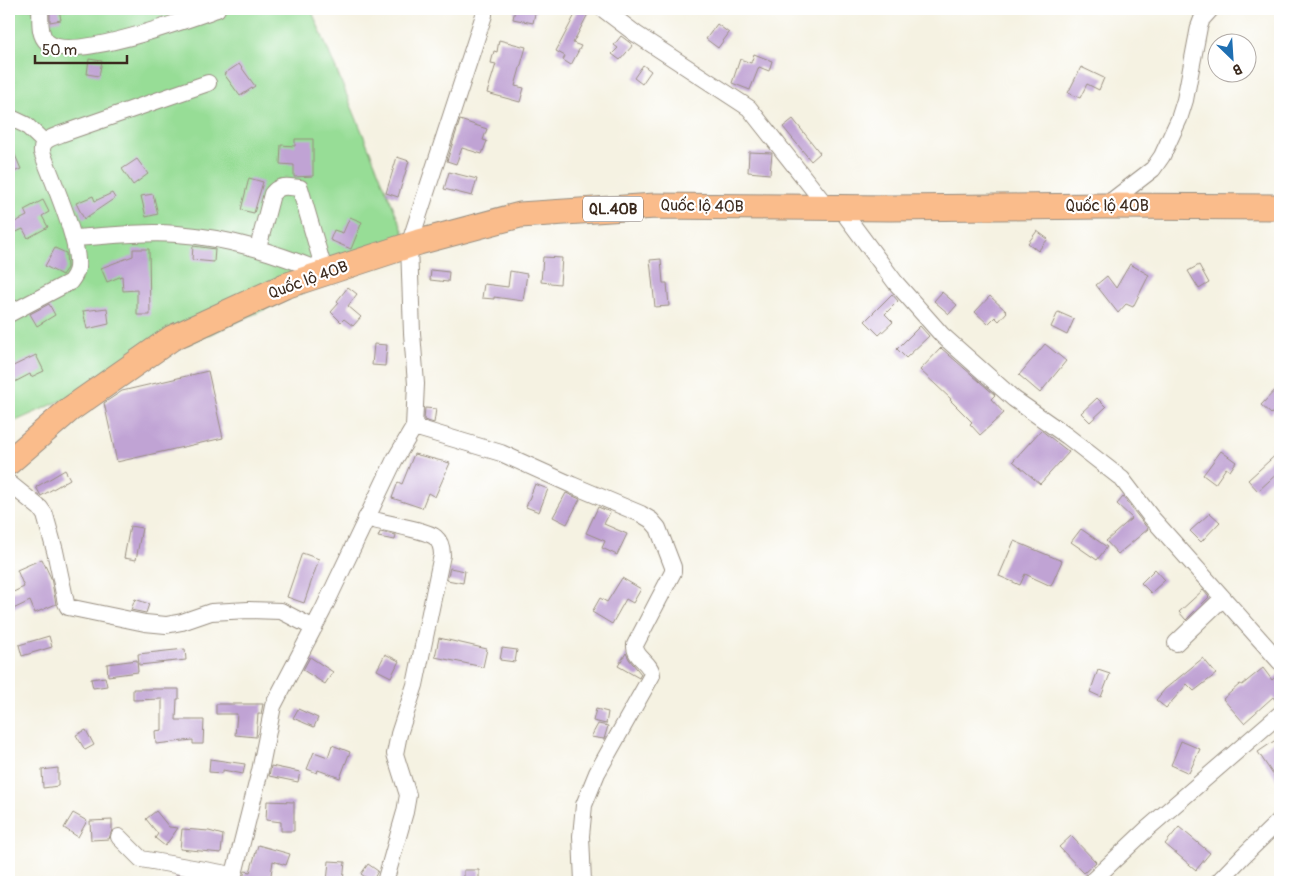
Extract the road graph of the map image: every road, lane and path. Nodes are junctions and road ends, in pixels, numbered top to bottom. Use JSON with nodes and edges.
{"nodes":[{"id":1,"x":40,"y":9,"type":"edge"},
{"id":2,"x":217,"y":9,"type":"edge"},
{"id":3,"x":484,"y":9,"type":"edge"},
{"id":4,"x":603,"y":9,"type":"edge"},
{"id":5,"x":1211,"y":9,"type":"edge"},
{"id":6,"x":208,"y":83,"type":"dead end"},
{"id":7,"x":9,"y":117,"type":"edge"},
{"id":8,"x":44,"y":142,"type":"junction"},
{"id":9,"x":1104,"y":206,"type":"junction"},
{"id":10,"x":1280,"y":207,"type":"edge"},
{"id":11,"x":834,"y":208,"type":"junction"},
{"id":12,"x":74,"y":238,"type":"junction"},
{"id":13,"x":409,"y":245,"type":"junction"},
{"id":14,"x":258,"y":248,"type":"junction"},
{"id":15,"x":325,"y":273,"type":"junction"},
{"id":16,"x":9,"y":314,"type":"edge"},
{"id":17,"x":414,"y":427,"type":"junction"},
{"id":18,"x":9,"y":462,"type":"edge"},
{"id":19,"x":9,"y":483,"type":"edge"},
{"id":20,"x":366,"y":518,"type":"junction"},
{"id":21,"x":1223,"y":598,"type":"junction"},
{"id":22,"x":314,"y":628,"type":"junction"},
{"id":23,"x":1176,"y":643,"type":"dead end"},
{"id":24,"x":1280,"y":662,"type":"edge"},
{"id":25,"x":1280,"y":714,"type":"edge"},
{"id":26,"x":1280,"y":820,"type":"edge"},
{"id":27,"x":119,"y":837,"type":"dead end"},
{"id":28,"x":233,"y":878,"type":"edge"},
{"id":29,"x":385,"y":882,"type":"edge"},
{"id":30,"x":583,"y":882,"type":"edge"},
{"id":31,"x":1092,"y":882,"type":"edge"},
{"id":32,"x":1218,"y":882,"type":"edge"}],
"edges":[{"from":1,"to":2,"type":"street"},
{"from":3,"to":13,"type":"street"},
{"from":4,"to":11,"type":"street"},
{"from":5,"to":9,"type":"street"},
{"from":6,"to":8,"type":"street"},
{"from":7,"to":8,"type":"street"},
{"from":8,"to":12,"type":"street"},
{"from":9,"to":10,"type":"highway","name":"Quốc lộ 40B","number":"QL.40B"},
{"from":9,"to":11,"type":"highway","name":"Quốc lộ 40B","number":"QL.40B"},
{"from":11,"to":13,"type":"highway","name":"Quốc lộ 40B","number":"QL.40B"},
{"from":11,"to":21,"type":"street"},
{"from":12,"to":14,"type":"street"},
{"from":12,"to":16,"type":"street"},
{"from":13,"to":15,"type":"highway","name":"Quốc lộ 40B","number":"QL.40B"},
{"from":13,"to":17,"type":"street"},
{"from":14,"to":15,"type":"street"},
{"from":14,"to":15,"type":"street"},
{"from":15,"to":18,"type":"highway","name":"Quốc lộ 40B","number":"QL.40B"},
{"from":17,"to":20,"type":"street"},
{"from":17,"to":30,"type":"street"},
{"from":19,"to":22,"type":"street"},
{"from":20,"to":22,"type":"street"},
{"from":20,"to":29,"type":"street"},
{"from":21,"to":23,"type":"street"},
{"from":21,"to":24,"type":"street"},
{"from":22,"to":28,"type":"street"},
{"from":25,"to":31,"type":"street"},
{"from":26,"to":32,"type":"street"},
{"from":27,"to":28,"type":"street"}]}
